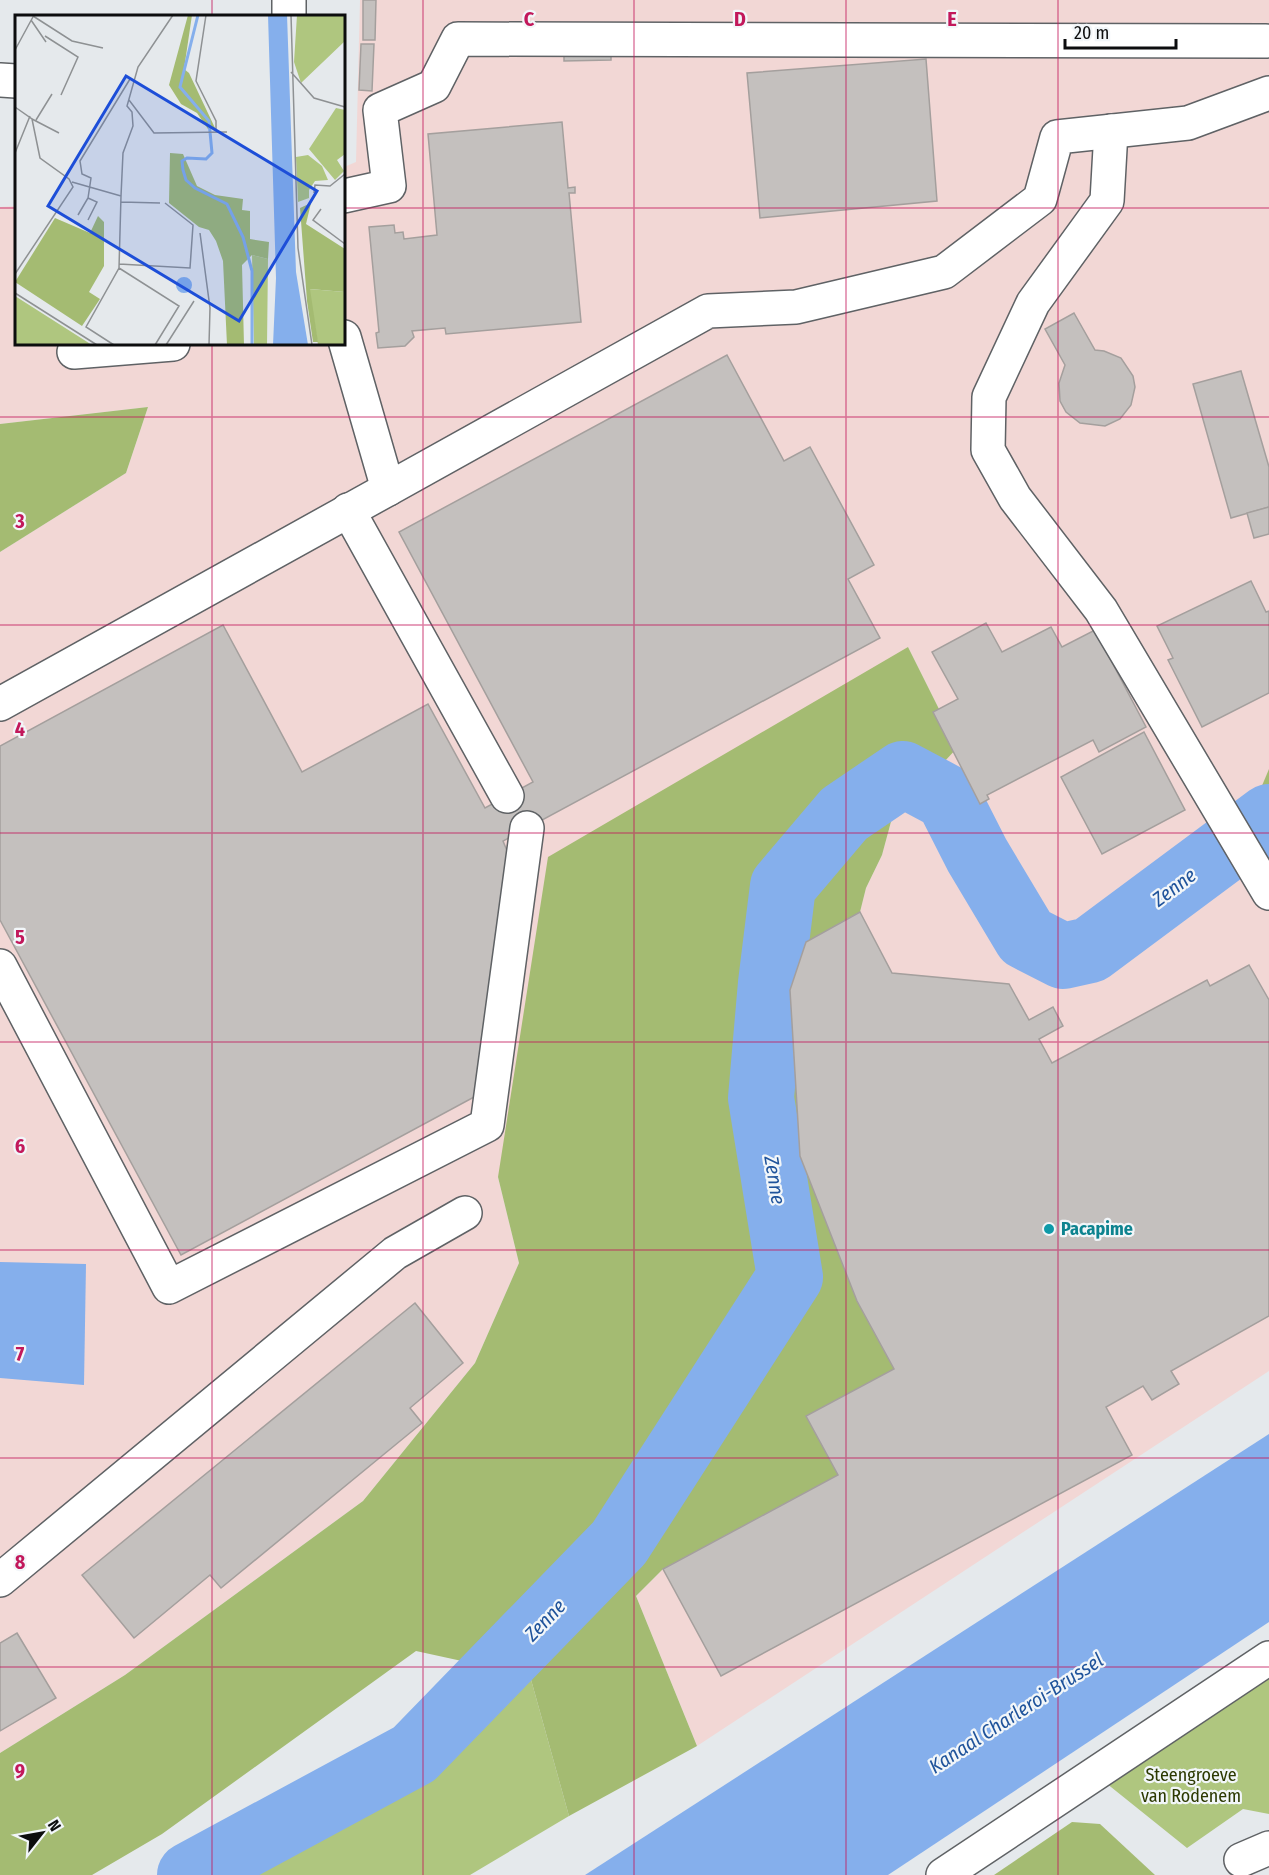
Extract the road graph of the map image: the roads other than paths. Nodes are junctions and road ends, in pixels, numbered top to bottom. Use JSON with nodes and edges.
{"nodes":[{"id":1,"x":1266,"y":41,"type":"dead end"},
{"id":2,"x":0,"y":80,"type":"edge"},
{"id":3,"x":15,"y":81,"type":"edge"},
{"id":4,"x":1269,"y":93,"type":"edge"},
{"id":5,"x":1111,"y":131,"type":"junction"},
{"id":6,"x":345,"y":196,"type":"edge"},
{"id":7,"x":345,"y":340,"type":"edge"},
{"id":8,"x":161,"y":345,"type":"edge"},
{"id":9,"x":74,"y":352,"type":"dead end"},
{"id":10,"x":388,"y":489,"type":"junction"},
{"id":11,"x":348,"y":510,"type":"junction"},
{"id":12,"x":0,"y":704,"type":"edge"},
{"id":13,"x":507,"y":796,"type":"dead end"},
{"id":14,"x":526,"y":828,"type":"dead end"},
{"id":15,"x":1268,"y":888,"type":"edge"},
{"id":16,"x":0,"y":966,"type":"edge"},
{"id":17,"x":465,"y":1213,"type":"dead end"},
{"id":18,"x":0,"y":1580,"type":"edge"},
{"id":19,"x":1269,"y":1658,"type":"edge"},
{"id":20,"x":943,"y":1875,"type":"edge"}],
"edges":[{"from":1,"to":6,"type":"street"},
{"from":2,"to":3,"type":"street"},
{"from":4,"to":5,"type":"street"},
{"from":5,"to":10,"type":"street"},
{"from":5,"to":15,"type":"street"},
{"from":7,"to":10,"type":"street"},
{"from":8,"to":9,"type":"street"},
{"from":10,"to":11,"type":"street"},
{"from":11,"to":12,"type":"street"},
{"from":11,"to":13,"type":"street"},
{"from":14,"to":16,"type":"street"},
{"from":17,"to":18,"type":"street"},
{"from":19,"to":20,"type":"street"}]}
